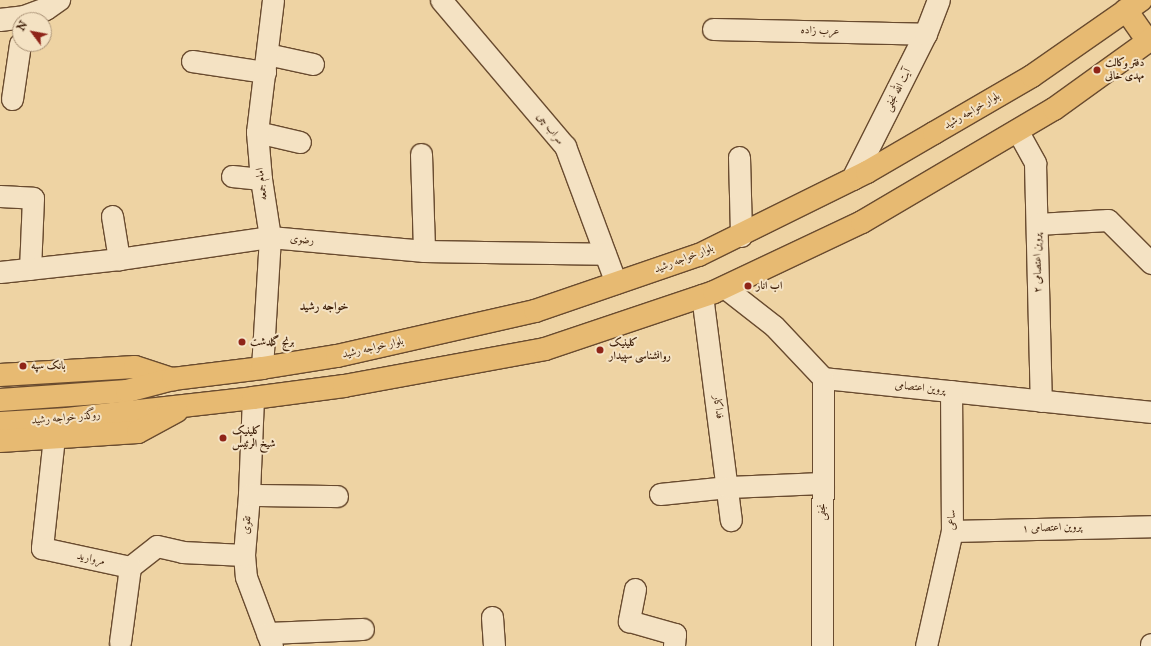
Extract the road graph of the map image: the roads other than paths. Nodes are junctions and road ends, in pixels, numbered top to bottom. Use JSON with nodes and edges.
{"nodes":[{"id":1,"x":273,"y":0,"type":"edge"},
{"id":2,"x":441,"y":0,"type":"edge"},
{"id":3,"x":939,"y":0,"type":"edge"},
{"id":4,"x":50,"y":3,"type":"edge"},
{"id":5,"x":1134,"y":5,"type":"edge"},
{"id":6,"x":34,"y":12,"type":"edge"},
{"id":7,"x":12,"y":19,"type":"edge"},
{"id":8,"x":0,"y":20,"type":"edge"},
{"id":9,"x":712,"y":29,"type":"dead end"},
{"id":10,"x":926,"y":34,"type":"junction"},
{"id":11,"x":1149,"y":40,"type":"edge"},
{"id":12,"x":19,"y":52,"type":"edge"},
{"id":13,"x":192,"y":61,"type":"dead end"},
{"id":14,"x":266,"y":63,"type":"junction"},
{"id":15,"x":313,"y":64,"type":"dead end"},
{"id":16,"x":12,"y":99,"type":"dead end"},
{"id":17,"x":1017,"y":130,"type":"junction"},
{"id":18,"x":258,"y":132,"type":"junction"},
{"id":19,"x":300,"y":142,"type":"dead end"},
{"id":20,"x":421,"y":154,"type":"dead end"},
{"id":21,"x":739,"y":157,"type":"dead end"},
{"id":22,"x":232,"y":176,"type":"dead end"},
{"id":23,"x":261,"y":178,"type":"junction"},
{"id":24,"x":853,"y":179,"type":"junction"},
{"id":25,"x":0,"y":196,"type":"edge"},
{"id":26,"x":112,"y":216,"type":"dead end"},
{"id":27,"x":1037,"y":224,"type":"junction"},
{"id":28,"x":741,"y":236,"type":"junction"},
{"id":29,"x":270,"y":237,"type":"junction"},
{"id":30,"x":424,"y":251,"type":"junction"},
{"id":31,"x":605,"y":254,"type":"junction"},
{"id":32,"x":119,"y":259,"type":"junction"},
{"id":33,"x":1150,"y":261,"type":"edge"},
{"id":34,"x":30,"y":269,"type":"junction"},
{"id":35,"x":0,"y":272,"type":"edge"},
{"id":36,"x":616,"y":284,"type":"junction"},
{"id":37,"x":724,"y":286,"type":"junction"},
{"id":38,"x":702,"y":295,"type":"junction"},
{"id":39,"x":262,"y":368,"type":"junction"},
{"id":40,"x":0,"y":375,"type":"edge"},
{"id":41,"x":823,"y":378,"type":"junction"},
{"id":42,"x":173,"y":379,"type":"junction"},
{"id":43,"x":951,"y":391,"type":"junction"},
{"id":44,"x":253,"y":398,"type":"junction"},
{"id":45,"x":0,"y":400,"type":"edge"},
{"id":46,"x":130,"y":401,"type":"junction"},
{"id":47,"x":1041,"y":401,"type":"junction"},
{"id":48,"x":183,"y":407,"type":"junction"},
{"id":49,"x":1151,"y":412,"type":"edge"},
{"id":50,"x":0,"y":423,"type":"edge"},
{"id":51,"x":54,"y":437,"type":"junction"},
{"id":52,"x":0,"y":441,"type":"edge"},
{"id":53,"x":823,"y":483,"type":"junction"},
{"id":54,"x":728,"y":487,"type":"junction"},
{"id":55,"x":660,"y":494,"type":"dead end"},
{"id":56,"x":249,"y":495,"type":"junction"},
{"id":57,"x":337,"y":496,"type":"dead end"},
{"id":58,"x":731,"y":520,"type":"dead end"},
{"id":59,"x":1151,"y":526,"type":"edge"},
{"id":60,"x":952,"y":531,"type":"junction"},
{"id":61,"x":244,"y":555,"type":"junction"},
{"id":62,"x":130,"y":567,"type":"junction"},
{"id":63,"x":634,"y":589,"type":"dead end"},
{"id":64,"x":492,"y":617,"type":"dead end"},
{"id":65,"x":363,"y":629,"type":"dead end"},
{"id":66,"x":269,"y":639,"type":"edge"},
{"id":67,"x":120,"y":642,"type":"dead end"},
{"id":68,"x":494,"y":646,"type":"edge"},
{"id":69,"x":674,"y":646,"type":"edge"},
{"id":70,"x":822,"y":646,"type":"edge"},
{"id":71,"x":926,"y":646,"type":"edge"}],
"edges":[{"from":1,"to":14,"type":"street","name":"امام جمعه"},
{"from":2,"to":31,"type":"street","name":"سراب چی"},
{"from":3,"to":10,"type":"street","name":"آیت الله نجفی"},
{"from":4,"to":6,"type":"street"},
{"from":5,"to":11,"type":"main road"},
{"from":5,"to":24,"type":"main road","name":"بلوار خواجه رشید"},
{"from":7,"to":8,"type":"street"},
{"from":9,"to":10,"type":"street","name":"عرب زاده"},
{"from":10,"to":24,"type":"street","name":"آیت الله نجفی"},
{"from":11,"to":17,"type":"main road"},
{"from":12,"to":16,"type":"street"},
{"from":13,"to":14,"type":"street"},
{"from":14,"to":15,"type":"street"},
{"from":14,"to":18,"type":"street","name":"امام جمعه"},
{"from":17,"to":27,"type":"street","name":"پروین اعتصامی ۲"},
{"from":17,"to":37,"type":"main road"},
{"from":18,"to":19,"type":"street"},
{"from":18,"to":23,"type":"street","name":"امام جمعه"},
{"from":20,"to":30,"type":"street"},
{"from":21,"to":28,"type":"street"},
{"from":22,"to":23,"type":"street"},
{"from":23,"to":29,"type":"street","name":"امام جمعه"},
{"from":24,"to":28,"type":"main road","name":"بلوار خواجه رشید"},
{"from":25,"to":34,"type":"street"},
{"from":26,"to":32,"type":"street"},
{"from":27,"to":33,"type":"street"},
{"from":27,"to":47,"type":"street","name":"پروین اعتصامی ۲"},
{"from":28,"to":36,"type":"main road","name":"بلوار خواجه رشید"},
{"from":29,"to":30,"type":"street","name":"رضوی"},
{"from":29,"to":32,"type":"street","name":"رضوی"},
{"from":29,"to":39,"type":"street","name":"امام جمعه"},
{"from":30,"to":31,"type":"street","name":"رضوی"},
{"from":31,"to":36,"type":"street","name":"سراب چی"},
{"from":32,"to":34,"type":"street","name":"رضوی"},
{"from":34,"to":35,"type":"street","name":"رضوی"},
{"from":36,"to":39,"type":"main road","name":"بلوار خواجه رشید"},
{"from":37,"to":38,"type":"main road"},
{"from":37,"to":41,"type":"street"},
{"from":38,"to":44,"type":"main road"},
{"from":38,"to":54,"type":"street","name":"فداکار"},
{"from":39,"to":42,"type":"main road","name":"بلوار خواجه رشید"},
{"from":40,"to":42,"type":"main road"},
{"from":41,"to":43,"type":"street","name":"پروین اعتصامی"},
{"from":41,"to":53,"type":"street","name":"نجفی"},
{"from":42,"to":46,"type":"main road","name":"بلوار خواجه رشید"},
{"from":43,"to":47,"type":"street","name":"پروین اعتصامی"},
{"from":43,"to":60,"type":"street","name":"ساعی"},
{"from":44,"to":48,"type":"main road"},
{"from":44,"to":56,"type":"street","name":"تقوی"},
{"from":45,"to":46,"type":"main road","name":"روگذر خواجه رشید"},
{"from":46,"to":48,"type":"main road"},
{"from":46,"to":50,"type":"main road","name":"روگذر خواجه رشید"},
{"from":47,"to":49,"type":"street","name":"پروین اعتصامی"},
{"from":48,"to":51,"type":"main road"},
{"from":51,"to":52,"type":"main road"},
{"from":51,"to":62,"type":"street","name":"مروارید"},
{"from":53,"to":54,"type":"street"},
{"from":53,"to":70,"type":"street","name":"نجفی"},
{"from":54,"to":55,"type":"street"},
{"from":54,"to":58,"type":"street","name":"فداکار"},
{"from":56,"to":57,"type":"street"},
{"from":56,"to":61,"type":"street","name":"تقوی"},
{"from":59,"to":60,"type":"street","name":"پروین اعتصامی ۱"},
{"from":60,"to":71,"type":"street","name":"ساعی"},
{"from":61,"to":62,"type":"street"},
{"from":61,"to":66,"type":"street","name":"تقوی"},
{"from":62,"to":67,"type":"street"},
{"from":63,"to":69,"type":"street"},
{"from":64,"to":68,"type":"street"},
{"from":65,"to":66,"type":"street"}]}
